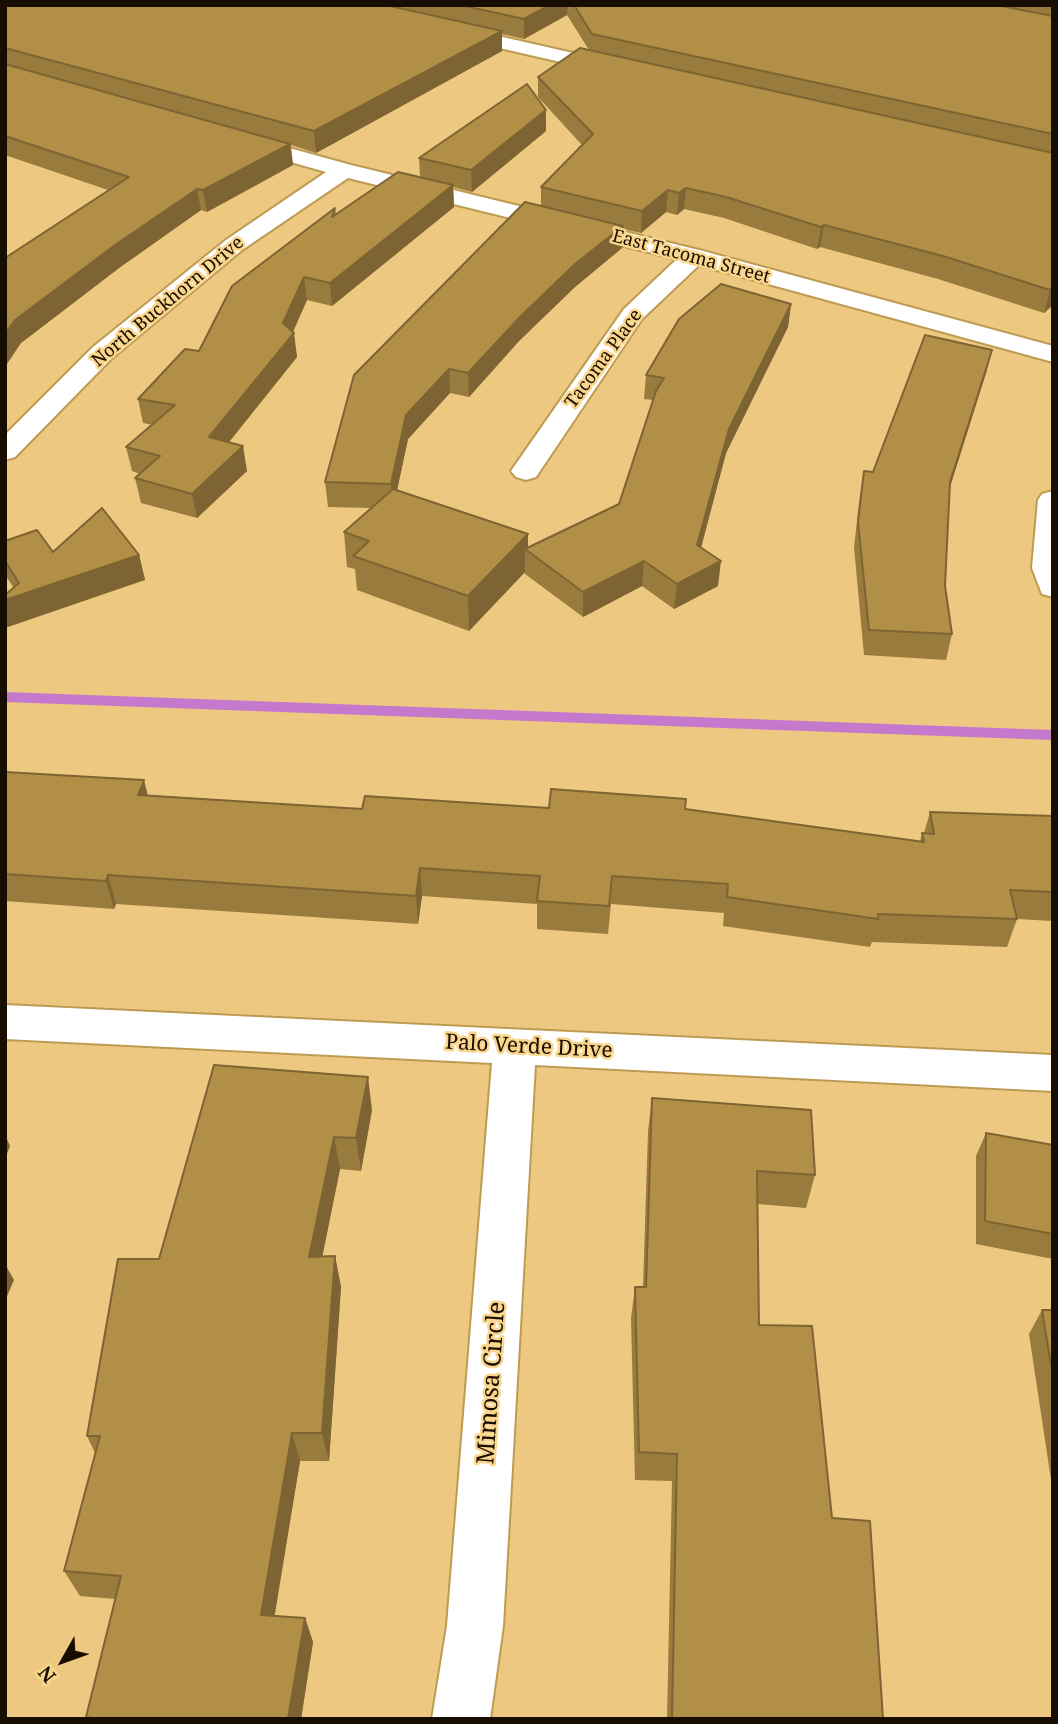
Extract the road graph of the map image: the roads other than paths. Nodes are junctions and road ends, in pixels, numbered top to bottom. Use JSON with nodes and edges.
{"nodes":[{"id":1,"x":429,"y":27,"type":"edge"},
{"id":2,"x":633,"y":72,"type":"edge"},
{"id":3,"x":227,"y":137,"type":"edge"},
{"id":4,"x":344,"y":170,"type":"junction"},
{"id":5,"x":694,"y":256,"type":"junction"},
{"id":6,"x":1053,"y":354,"type":"edge"},
{"id":7,"x":5,"y":452,"type":"edge"},
{"id":8,"x":526,"y":471,"type":"dead end"},
{"id":9,"x":1053,"y":500,"type":"edge"},
{"id":10,"x":1053,"y":587,"type":"edge"},
{"id":11,"x":5,"y":1022,"type":"edge"},
{"id":12,"x":515,"y":1046,"type":"junction"},
{"id":13,"x":1053,"y":1073,"type":"edge"},
{"id":14,"x":461,"y":1719,"type":"edge"}],
"edges":[{"from":1,"to":2,"type":"street"},
{"from":3,"to":4,"type":"street","name":"East Tacoma Street"},
{"from":4,"to":5,"type":"street","name":"East Tacoma Street"},
{"from":4,"to":7,"type":"street","name":"North Buckhorn Drive"},
{"from":5,"to":6,"type":"street","name":"East Tacoma Street"},
{"from":5,"to":8,"type":"street","name":"Tacoma Place"},
{"from":9,"to":10,"type":"street"},
{"from":11,"to":12,"type":"street","name":"Palo Verde Drive"},
{"from":12,"to":13,"type":"street","name":"Palo Verde Drive"},
{"from":12,"to":14,"type":"street","name":"Mimosa Circle"}]}
